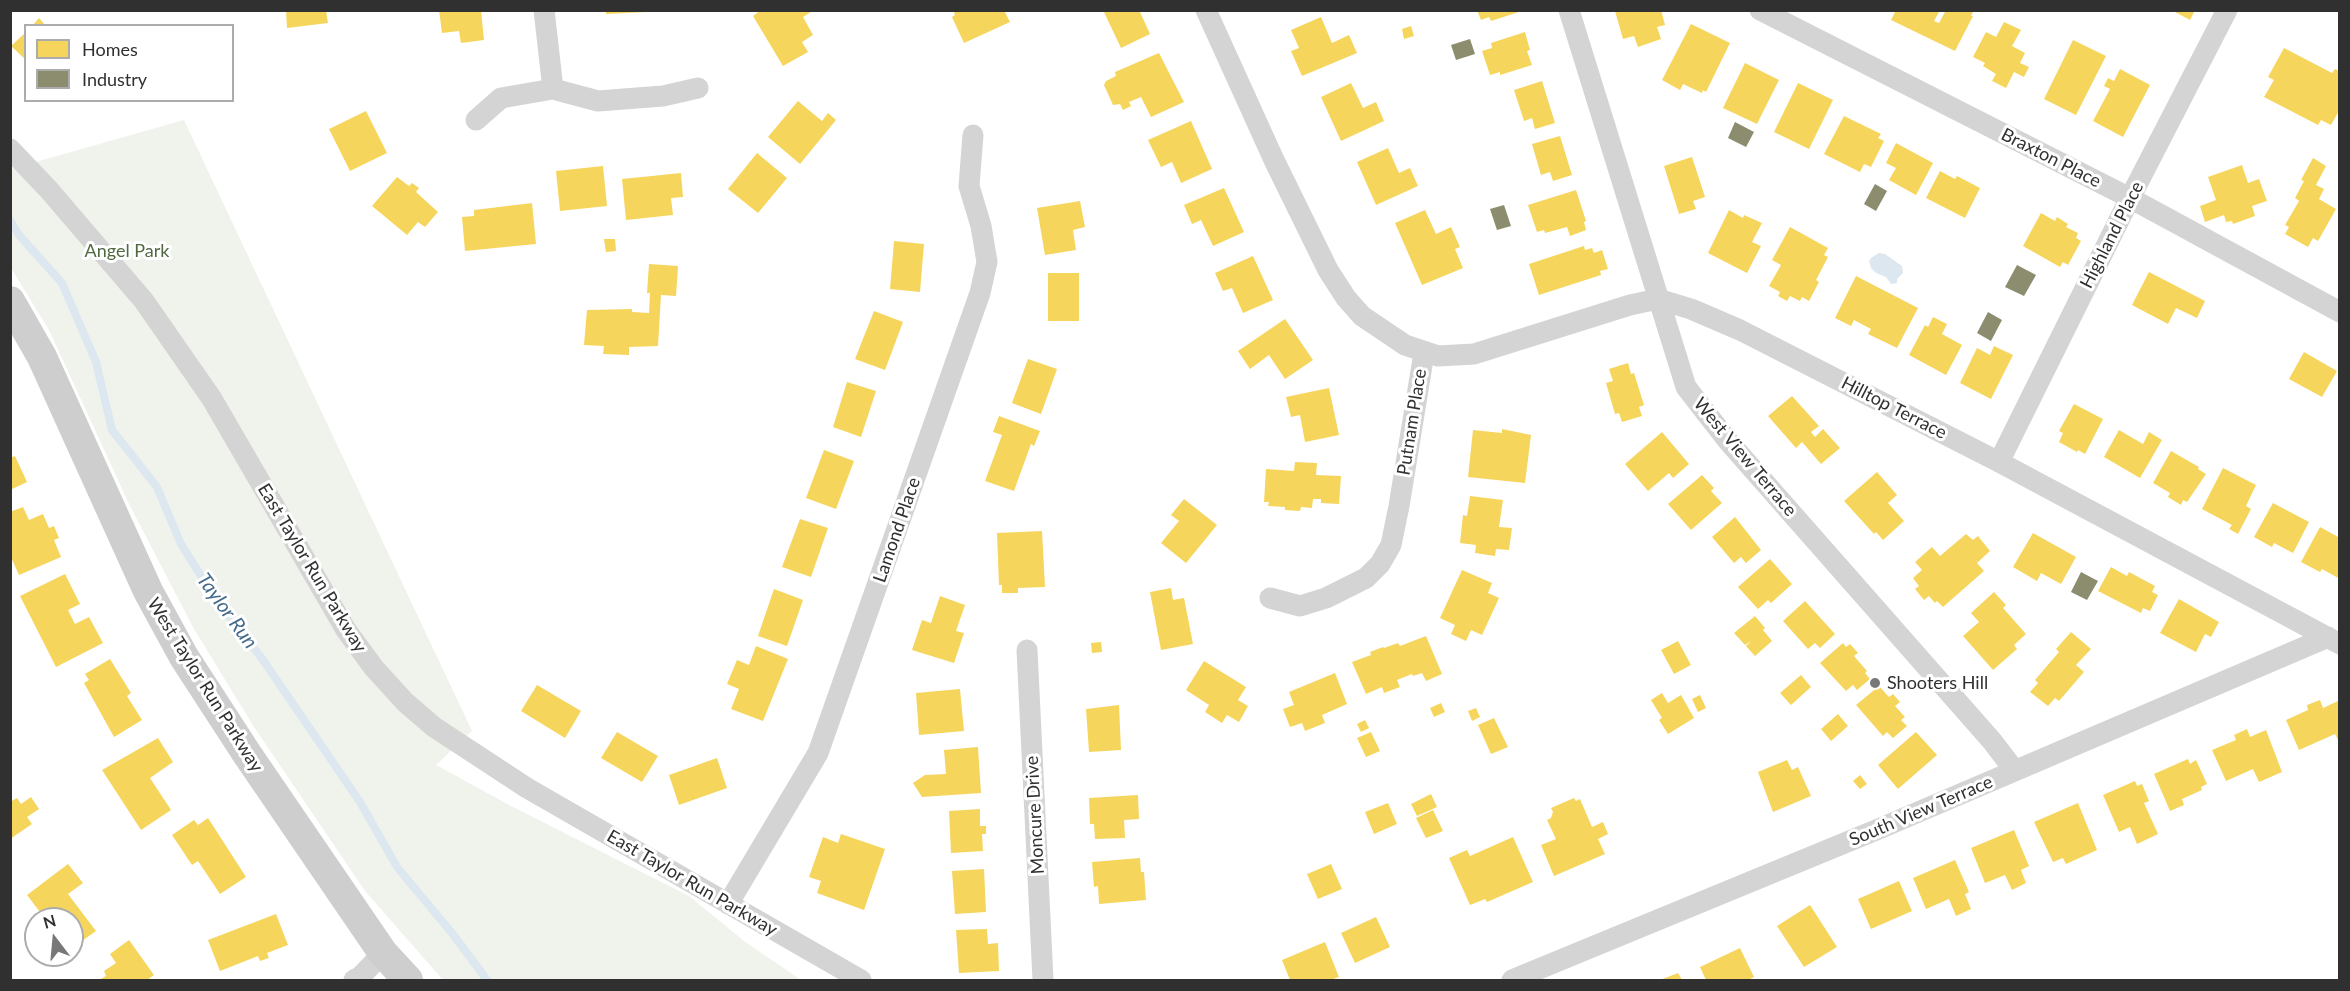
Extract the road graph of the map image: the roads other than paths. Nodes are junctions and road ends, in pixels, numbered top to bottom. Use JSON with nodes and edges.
{"nodes":[{"id":1,"x":544,"y":10,"type":"edge"},
{"id":2,"x":1206,"y":10,"type":"edge"},
{"id":3,"x":1569,"y":10,"type":"edge"},
{"id":4,"x":1760,"y":10,"type":"edge"},
{"id":5,"x":2227,"y":10,"type":"edge"},
{"id":6,"x":698,"y":88,"type":"dead end"},
{"id":7,"x":553,"y":89,"type":"junction"},
{"id":8,"x":476,"y":120,"type":"dead end"},
{"id":9,"x":973,"y":135,"type":"dead end"},
{"id":10,"x":10,"y":149,"type":"edge"},
{"id":11,"x":2130,"y":198,"type":"junction"},
{"id":12,"x":1658,"y":299,"type":"junction"},
{"id":13,"x":10,"y":301,"type":"edge"},
{"id":14,"x":2340,"y":312,"type":"edge"},
{"id":15,"x":1424,"y":353,"type":"junction"},
{"id":16,"x":1999,"y":462,"type":"junction"},
{"id":17,"x":1270,"y":598,"type":"dead end"},
{"id":18,"x":2334,"y":640,"type":"edge"},
{"id":19,"x":1028,"y":650,"type":"dead end"},
{"id":20,"x":2015,"y":771,"type":"junction"},
{"id":21,"x":729,"y":904,"type":"junction"},
{"id":22,"x":383,"y":953,"type":"junction"},
{"id":23,"x":354,"y":981,"type":"edge"},
{"id":24,"x":408,"y":981,"type":"edge"},
{"id":25,"x":861,"y":981,"type":"edge"},
{"id":26,"x":1043,"y":981,"type":"edge"},
{"id":27,"x":1512,"y":981,"type":"edge"}],
"edges":[{"from":1,"to":7,"type":"street"},
{"from":2,"to":15,"type":"street","name":"Putnam Place"},
{"from":3,"to":12,"type":"street","name":"West View Terrace"},
{"from":4,"to":11,"type":"street","name":"Braxton Place"},
{"from":5,"to":11,"type":"street","name":"Highland Place"},
{"from":6,"to":7,"type":"street"},
{"from":7,"to":8,"type":"street"},
{"from":9,"to":21,"type":"street","name":"Lamond Place"},
{"from":10,"to":21,"type":"street","name":"East Taylor Run Parkway"},
{"from":11,"to":14,"type":"street","name":"Braxton Place"},
{"from":11,"to":16,"type":"street","name":"Highland Place"},
{"from":12,"to":15,"type":"street","name":"Hilltop Terrace"},
{"from":12,"to":16,"type":"street","name":"Hilltop Terrace"},
{"from":12,"to":20,"type":"street","name":"West View Terrace"},
{"from":13,"to":22,"type":"street","name":"West Taylor Run Parkway"},
{"from":15,"to":17,"type":"street","name":"Putnam Place"},
{"from":16,"to":18,"type":"street","name":"Hilltop Terrace"},
{"from":18,"to":20,"type":"street","name":"South View Terrace"},
{"from":19,"to":26,"type":"street","name":"Moncure Drive"},
{"from":20,"to":27,"type":"street","name":"South View Terrace"},
{"from":21,"to":25,"type":"street","name":"East Taylor Run Parkway"},
{"from":22,"to":23,"type":"street"},
{"from":22,"to":24,"type":"street","name":"West Taylor Run Parkway"}]}
